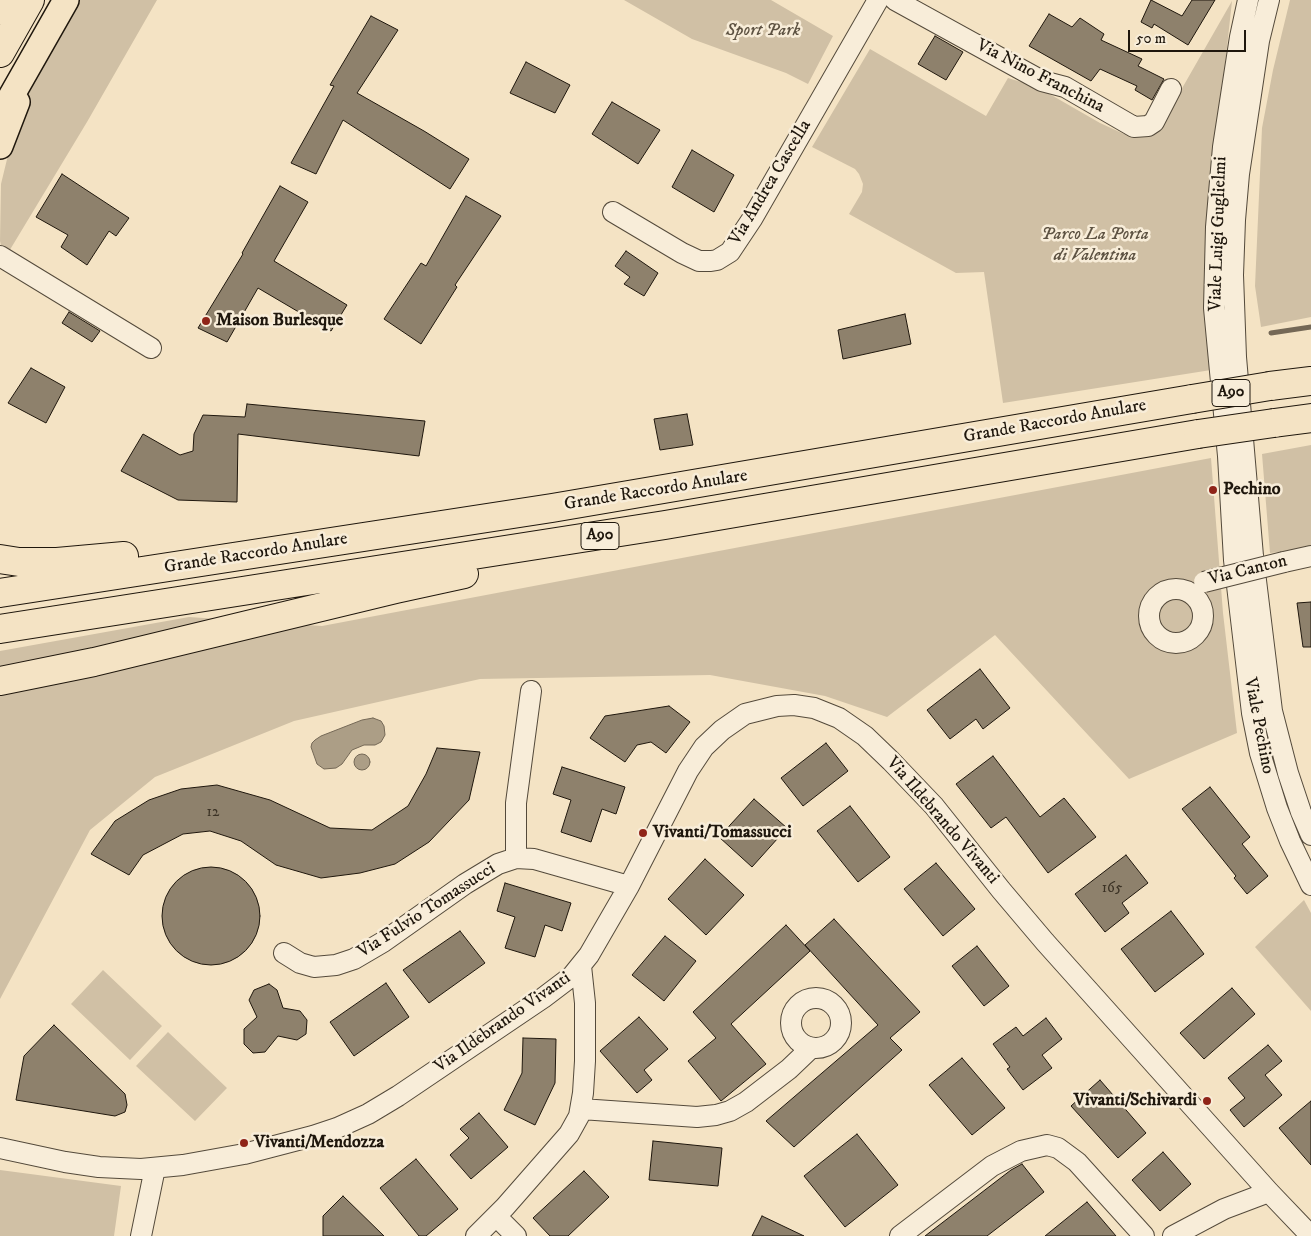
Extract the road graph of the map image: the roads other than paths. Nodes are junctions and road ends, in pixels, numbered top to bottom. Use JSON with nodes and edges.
{"nodes":[{"id":1,"x":6,"y":0,"type":"edge"},
{"id":2,"x":30,"y":0,"type":"edge"},
{"id":3,"x":66,"y":0,"type":"edge"},
{"id":4,"x":878,"y":0,"type":"edge"},
{"id":5,"x":894,"y":0,"type":"edge"},
{"id":6,"x":1248,"y":0,"type":"edge"},
{"id":7,"x":1269,"y":0,"type":"edge"},
{"id":8,"x":0,"y":10,"type":"edge"},
{"id":9,"x":0,"y":53,"type":"edge"},
{"id":10,"x":37,"y":53,"type":"junction"},
{"id":11,"x":1171,"y":89,"type":"dead end"},
{"id":12,"x":0,"y":116,"type":"edge"},
{"id":13,"x":0,"y":146,"type":"edge"},
{"id":14,"x":613,"y":212,"type":"dead end"},
{"id":15,"x":0,"y":256,"type":"edge"},
{"id":16,"x":151,"y":348,"type":"dead end"},
{"id":17,"x":1311,"y":381,"type":"edge"},
{"id":18,"x":1311,"y":418,"type":"edge"},
{"id":19,"x":666,"y":525,"type":"junction"},
{"id":20,"x":260,"y":553,"type":"junction"},
{"id":21,"x":1311,"y":556,"type":"edge"},
{"id":22,"x":1243,"y":558,"type":"junction"},
{"id":23,"x":0,"y":559,"type":"edge"},
{"id":24,"x":1186,"y":590,"type":"dead end"},
{"id":25,"x":0,"y":593,"type":"edge"},
{"id":26,"x":0,"y":629,"type":"edge"},
{"id":27,"x":0,"y":682,"type":"edge"},
{"id":28,"x":532,"y":691,"type":"dead end"},
{"id":29,"x":1311,"y":836,"type":"edge"},
{"id":30,"x":516,"y":858,"type":"junction"},
{"id":31,"x":1311,"y":885,"type":"edge"},
{"id":32,"x":629,"y":886,"type":"junction"},
{"id":33,"x":284,"y":953,"type":"dead end"},
{"id":34,"x":581,"y":966,"type":"junction"},
{"id":35,"x":811,"y":1048,"type":"dead end"},
{"id":36,"x":581,"y":1109,"type":"junction"},
{"id":37,"x":0,"y":1148,"type":"edge"},
{"id":38,"x":155,"y":1168,"type":"junction"},
{"id":39,"x":1269,"y":1192,"type":"junction"},
{"id":40,"x":497,"y":1217,"type":"junction"},
{"id":41,"x":141,"y":1236,"type":"edge"},
{"id":42,"x":476,"y":1236,"type":"edge"},
{"id":43,"x":516,"y":1236,"type":"edge"},
{"id":44,"x":900,"y":1236,"type":"edge"},
{"id":45,"x":1144,"y":1236,"type":"edge"},
{"id":46,"x":1173,"y":1236,"type":"edge"},
{"id":47,"x":1311,"y":1236,"type":"edge"}],
"edges":[{"from":1,"to":8,"type":"highway"},
{"from":2,"to":9,"type":"highway"},
{"from":3,"to":10,"type":"main road"},
{"from":4,"to":14,"type":"street","name":"Via Andrea Cascella"},
{"from":5,"to":11,"type":"street","name":"Via Nino Franchina"},
{"from":6,"to":22,"type":"street","name":"Viale Luigi Guglielmi"},
{"from":7,"to":22,"type":"street","name":"Viale Luigi Guglielmi"},
{"from":10,"to":12,"type":"main road"},
{"from":10,"to":13,"type":"main road"},
{"from":15,"to":16,"type":"street"},
{"from":17,"to":20,"type":"highway","name":"Grande Raccordo Anulare","number":"A90","bridge":true},
{"from":18,"to":19,"type":"highway","name":"Grande Raccordo Anulare","number":"A90","bridge":true},
{"from":19,"to":26,"type":"highway","name":"Grande Raccordo Anulare","number":"A90"},
{"from":19,"to":27,"type":"highway"},
{"from":20,"to":23,"type":"highway"},
{"from":20,"to":25,"type":"highway","name":"Grande Raccordo Anulare","number":"A90"},
{"from":21,"to":24,"type":"street","name":"Via Canton","bridge":true},
{"from":22,"to":29,"type":"street","name":"Viale Pechino"},
{"from":22,"to":31,"type":"street","name":"Viale Pechino"},
{"from":28,"to":30,"type":"street"},
{"from":30,"to":32,"type":"street","name":"Via Fulvio Tomassucci"},
{"from":30,"to":33,"type":"street","name":"Via Fulvio Tomassucci"},
{"from":32,"to":34,"type":"street","name":"Via Ildebrando Vivanti"},
{"from":32,"to":39,"type":"street","name":"Via Ildebrando Vivanti"},
{"from":34,"to":36,"type":"street"},
{"from":34,"to":38,"type":"street","name":"Via Ildebrando Vivanti"},
{"from":35,"to":36,"type":"street"},
{"from":36,"to":40,"type":"street"},
{"from":37,"to":38,"type":"street","name":"Via Ildebrando Vivanti"},
{"from":38,"to":41,"type":"street"},
{"from":39,"to":46,"type":"street"},
{"from":39,"to":47,"type":"street","name":"Via Ildebrando Vivanti"},
{"from":40,"to":42,"type":"street"},
{"from":40,"to":43,"type":"street"},
{"from":44,"to":45,"type":"street"}]}
